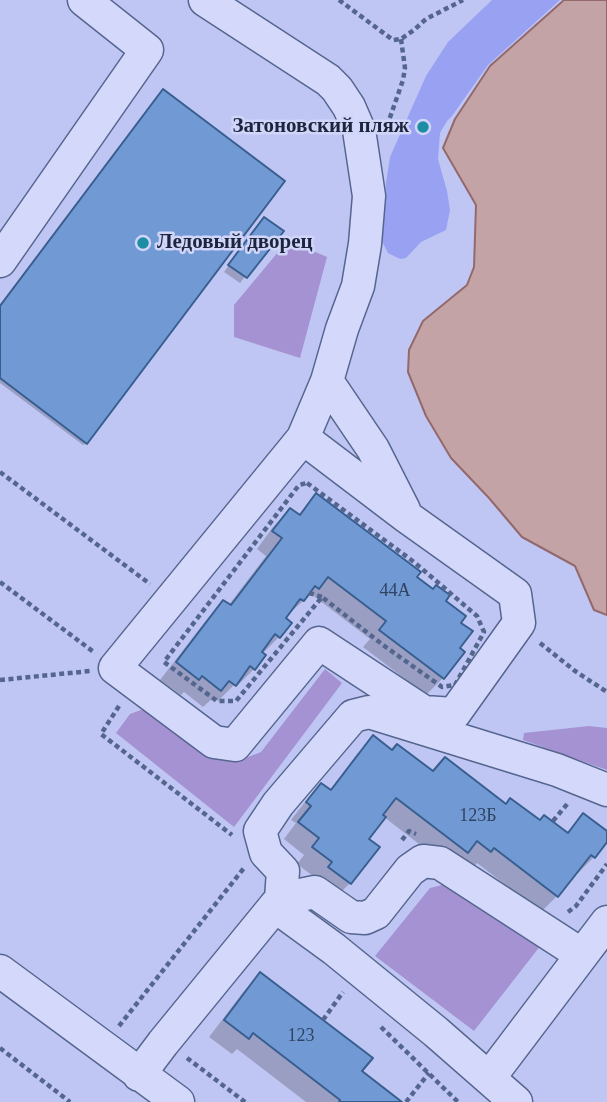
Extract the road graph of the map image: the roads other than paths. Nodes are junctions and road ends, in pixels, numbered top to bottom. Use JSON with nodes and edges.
{"nodes":[{"id":1,"x":84,"y":0,"type":"edge"},
{"id":2,"x":205,"y":0,"type":"edge"},
{"id":3,"x":0,"y":261,"type":"edge"},
{"id":4,"x":327,"y":381,"type":"junction"},
{"id":5,"x":303,"y":438,"type":"junction"},
{"id":6,"x":408,"y":517,"type":"junction"},
{"id":7,"x":607,"y":790,"type":"edge"},
{"id":8,"x":278,"y":903,"type":"junction"},
{"id":9,"x":607,"y":922,"type":"edge"},
{"id":10,"x":582,"y":955,"type":"junction"},
{"id":11,"x":0,"y":971,"type":"edge"},
{"id":12,"x":139,"y":1075,"type":"junction"},
{"id":13,"x":489,"y":1078,"type":"junction"},
{"id":14,"x":178,"y":1102,"type":"edge"},
{"id":15,"x":516,"y":1102,"type":"edge"}],
"edges":[{"from":1,"to":3,"type":"street"},
{"from":2,"to":4,"type":"street"},
{"from":4,"to":5,"type":"street"},
{"from":4,"to":6,"type":"street"},
{"from":5,"to":6,"type":"street"},
{"from":5,"to":6,"type":"street"},
{"from":7,"to":8,"type":"street"},
{"from":8,"to":10,"type":"street"},
{"from":8,"to":12,"type":"street"},
{"from":8,"to":13,"type":"street"},
{"from":9,"to":10,"type":"street"},
{"from":10,"to":13,"type":"street"},
{"from":11,"to":12,"type":"street"},
{"from":12,"to":14,"type":"street"},
{"from":13,"to":15,"type":"street"}]}
